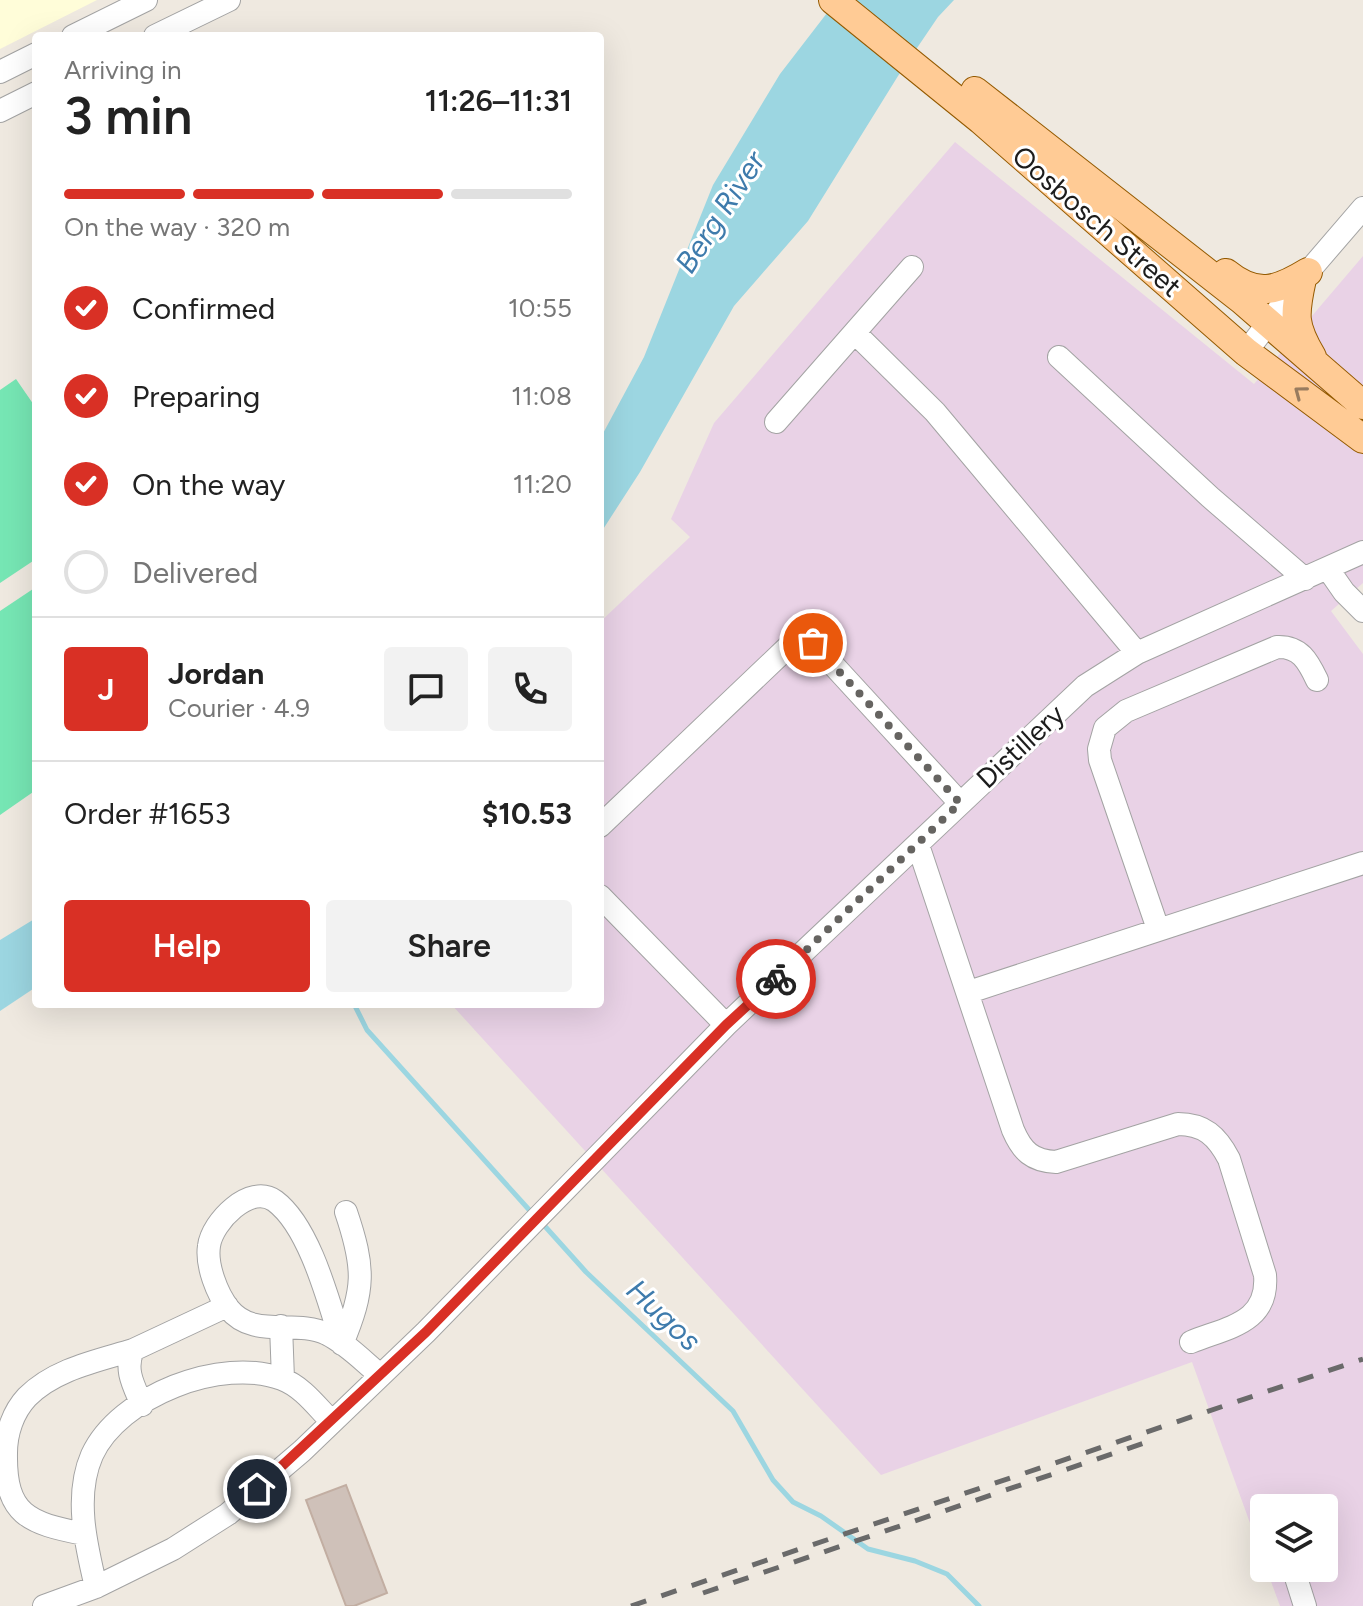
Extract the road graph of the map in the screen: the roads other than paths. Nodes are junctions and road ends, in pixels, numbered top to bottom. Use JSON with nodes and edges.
{"nodes":[{"id":1,"x":146,"y":0,"type":"edge"},
{"id":2,"x":229,"y":0,"type":"edge"},
{"id":3,"x":833,"y":0,"type":"edge"},
{"id":4,"x":862,"y":0,"type":"edge"},
{"id":5,"x":81,"y":32,"type":"edge"},
{"id":6,"x":163,"y":32,"type":"edge"},
{"id":7,"x":32,"y":56,"type":"edge"},
{"id":8,"x":0,"y":72,"type":"edge"},
{"id":9,"x":32,"y":95,"type":"edge"},
{"id":10,"x":0,"y":111,"type":"edge"},
{"id":11,"x":987,"y":113,"type":"junction"},
{"id":12,"x":1119,"y":203,"type":"junction"},
{"id":13,"x":1363,"y":208,"type":"edge"},
{"id":14,"x":912,"y":267,"type":"dead end"},
{"id":15,"x":1305,"y":275,"type":"junction"},
{"id":16,"x":1268,"y":325,"type":"junction"},
{"id":17,"x":855,"y":333,"type":"junction"},
{"id":18,"x":1246,"y":352,"type":"junction"},
{"id":19,"x":1059,"y":357,"type":"dead end"},
{"id":20,"x":1321,"y":371,"type":"junction"},
{"id":21,"x":1363,"y":405,"type":"edge"},
{"id":22,"x":776,"y":422,"type":"dead end"},
{"id":23,"x":1363,"y":439,"type":"edge"},
{"id":24,"x":1363,"y":552,"type":"edge"},
{"id":25,"x":1328,"y":569,"type":"junction"},
{"id":26,"x":1305,"y":579,"type":"junction"},
{"id":27,"x":1363,"y":611,"type":"edge"},
{"id":28,"x":1137,"y":653,"type":"junction"},
{"id":29,"x":1317,"y":680,"type":"dead end"},
{"id":30,"x":960,"y":803,"type":"junction"},
{"id":31,"x":604,"y":822,"type":"edge"},
{"id":32,"x":918,"y":845,"type":"junction"},
{"id":33,"x":1363,"y":863,"type":"edge"},
{"id":34,"x":604,"y":907,"type":"edge"},
{"id":35,"x":1158,"y":929,"type":"junction"},
{"id":36,"x":969,"y":992,"type":"junction"},
{"id":37,"x":726,"y":1025,"type":"junction"},
{"id":38,"x":346,"y":1212,"type":"dead end"},
{"id":39,"x":227,"y":1306,"type":"junction"},
{"id":40,"x":281,"y":1326,"type":"junction"},
{"id":41,"x":1191,"y":1342,"type":"dead end"},
{"id":42,"x":342,"y":1344,"type":"junction"},
{"id":43,"x":133,"y":1350,"type":"junction"},
{"id":44,"x":380,"y":1375,"type":"junction"},
{"id":45,"x":283,"y":1379,"type":"junction"},
{"id":46,"x":142,"y":1405,"type":"junction"},
{"id":47,"x":332,"y":1422,"type":"junction"},
{"id":48,"x":84,"y":1534,"type":"junction"},
{"id":49,"x":1297,"y":1582,"type":"edge"},
{"id":50,"x":96,"y":1587,"type":"junction"},
{"id":51,"x":44,"y":1606,"type":"edge"},
{"id":52,"x":1305,"y":1606,"type":"edge"}],
"edges":[{"from":1,"to":5,"type":"street"},
{"from":2,"to":6,"type":"street"},
{"from":3,"to":11,"type":"main road","name":"Oosbosch Street"},
{"from":4,"to":11,"type":"main road","name":"Oosbosch Street"},
{"from":7,"to":8,"type":"street"},
{"from":9,"to":10,"type":"street"},
{"from":11,"to":12,"type":"main road","name":"Oosbosch Street"},
{"from":11,"to":18,"type":"main road","name":"Oosbosch Street"},
{"from":12,"to":15,"type":"main road"},
{"from":12,"to":16,"type":"main road","name":"Oosbosch Street"},
{"from":13,"to":15,"type":"street"},
{"from":14,"to":17,"type":"street"},
{"from":15,"to":16,"type":"street"},
{"from":15,"to":20,"type":"main road"},
{"from":16,"to":18,"type":"street"},
{"from":16,"to":20,"type":"main road","name":"Oosbosch Street"},
{"from":17,"to":22,"type":"street"},
{"from":17,"to":28,"type":"street"},
{"from":23,"to":18,"type":"main road","name":"Oosbosch Street","one_way":true},
{"from":19,"to":26,"type":"street"},
{"from":20,"to":21,"type":"main road","name":"Oosbosch Street"},
{"from":24,"to":25,"type":"street","name":"Distillery"},
{"from":25,"to":26,"type":"street","name":"Distillery"},
{"from":25,"to":27,"type":"street"},
{"from":26,"to":28,"type":"street","name":"Distillery"},
{"from":28,"to":30,"type":"street","name":"Distillery"},
{"from":29,"to":35,"type":"street"},
{"from":30,"to":31,"type":"street"},
{"from":30,"to":32,"type":"street","name":"Distillery"},
{"from":32,"to":36,"type":"street"},
{"from":32,"to":37,"type":"street","name":"Distillery"},
{"from":33,"to":35,"type":"street"},
{"from":34,"to":37,"type":"street"},
{"from":35,"to":36,"type":"street"},
{"from":36,"to":41,"type":"street"},
{"from":37,"to":44,"type":"street","name":"Distillery"},
{"from":38,"to":42,"type":"street"},
{"from":39,"to":40,"type":"street"},
{"from":39,"to":42,"type":"street"},
{"from":39,"to":43,"type":"street"},
{"from":40,"to":42,"type":"street"},
{"from":40,"to":45,"type":"street"},
{"from":42,"to":44,"type":"street"},
{"from":43,"to":46,"type":"street"},
{"from":43,"to":48,"type":"street"},
{"from":44,"to":47,"type":"street","name":"Distillery"},
{"from":45,"to":46,"type":"street"},
{"from":45,"to":47,"type":"street"},
{"from":46,"to":48,"type":"street"},
{"from":47,"to":50,"type":"street","name":"Distillery"},
{"from":48,"to":50,"type":"street"},
{"from":49,"to":52,"type":"street"},
{"from":50,"to":51,"type":"street","name":"Distillery"}]}
